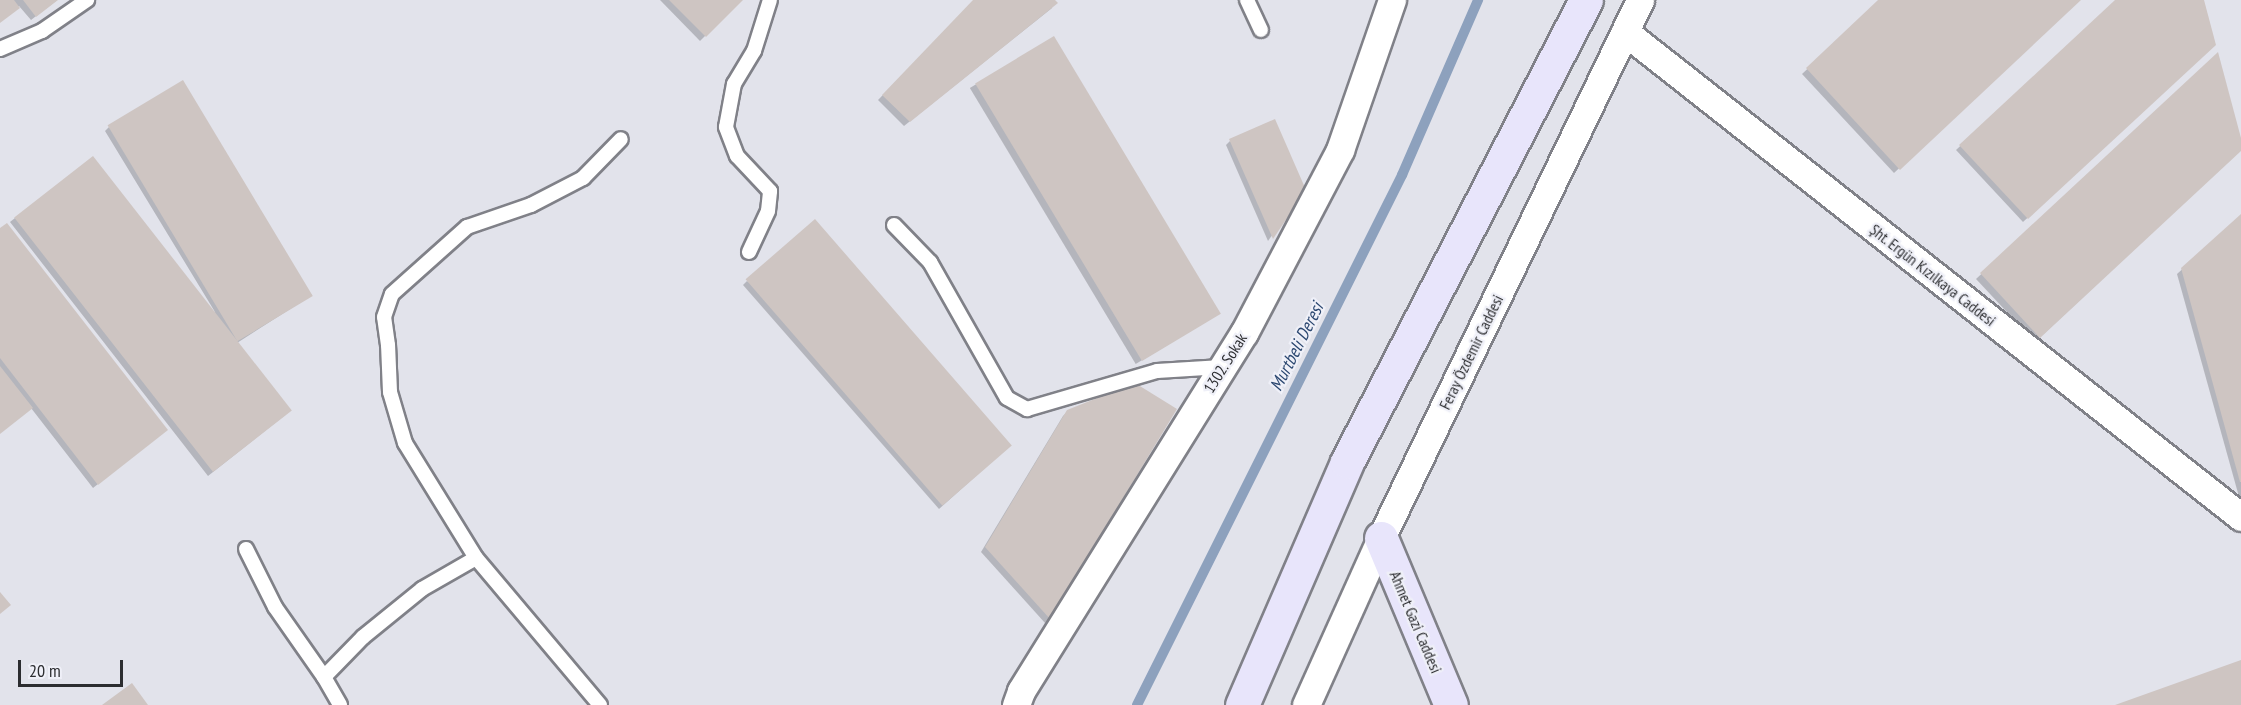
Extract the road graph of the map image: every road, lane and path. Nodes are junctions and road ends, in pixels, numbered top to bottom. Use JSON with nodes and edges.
{"nodes":[{"id":1,"x":87,"y":0,"type":"edge"},
{"id":2,"x":770,"y":0,"type":"edge"},
{"id":3,"x":1247,"y":0,"type":"edge"},
{"id":4,"x":1392,"y":0,"type":"edge"},
{"id":5,"x":1640,"y":0,"type":"edge"},
{"id":6,"x":1583,"y":1,"type":"edge"},
{"id":7,"x":1261,"y":30,"type":"dead end"},
{"id":8,"x":1625,"y":32,"type":"junction"},
{"id":9,"x":0,"y":49,"type":"edge"},
{"id":10,"x":621,"y":139,"type":"dead end"},
{"id":11,"x":894,"y":225,"type":"dead end"},
{"id":12,"x":748,"y":252,"type":"dead end"},
{"id":13,"x":1222,"y":367,"type":"junction"},
{"id":14,"x":2241,"y":517,"type":"edge"},
{"id":15,"x":1381,"y":538,"type":"junction"},
{"id":16,"x":246,"y":549,"type":"dead end"},
{"id":17,"x":476,"y":558,"type":"junction"},
{"id":18,"x":324,"y":677,"type":"junction"},
{"id":19,"x":340,"y":705,"type":"edge"},
{"id":20,"x":600,"y":705,"type":"edge"},
{"id":21,"x":1016,"y":705,"type":"edge"},
{"id":22,"x":1242,"y":705,"type":"edge"},
{"id":23,"x":1306,"y":705,"type":"edge"},
{"id":24,"x":1451,"y":705,"type":"edge"}],
"edges":[{"from":1,"to":9,"type":"lane"},
{"from":2,"to":12,"type":"lane"},
{"from":3,"to":7,"type":"lane"},
{"from":4,"to":13,"type":"street","name":"1302. Sokak"},
{"from":5,"to":8,"type":"street","name":"Feray Özdemir Caddesi"},
{"from":6,"to":22,"type":"street"},
{"from":8,"to":14,"type":"street","name":"Şht. Ergün Kızılkaya Caddesi"},
{"from":8,"to":15,"type":"street","name":"Feray Özdemir Caddesi"},
{"from":10,"to":17,"type":"lane"},
{"from":11,"to":13,"type":"lane"},
{"from":13,"to":21,"type":"street","name":"1302. Sokak"},
{"from":15,"to":23,"type":"street","name":"Feray Özdemir Caddesi"},
{"from":15,"to":24,"type":"street","name":"Ahmet Gazi Caddesi"},
{"from":16,"to":18,"type":"lane"},
{"from":17,"to":18,"type":"lane"},
{"from":17,"to":20,"type":"lane"},
{"from":18,"to":19,"type":"lane"}]}
